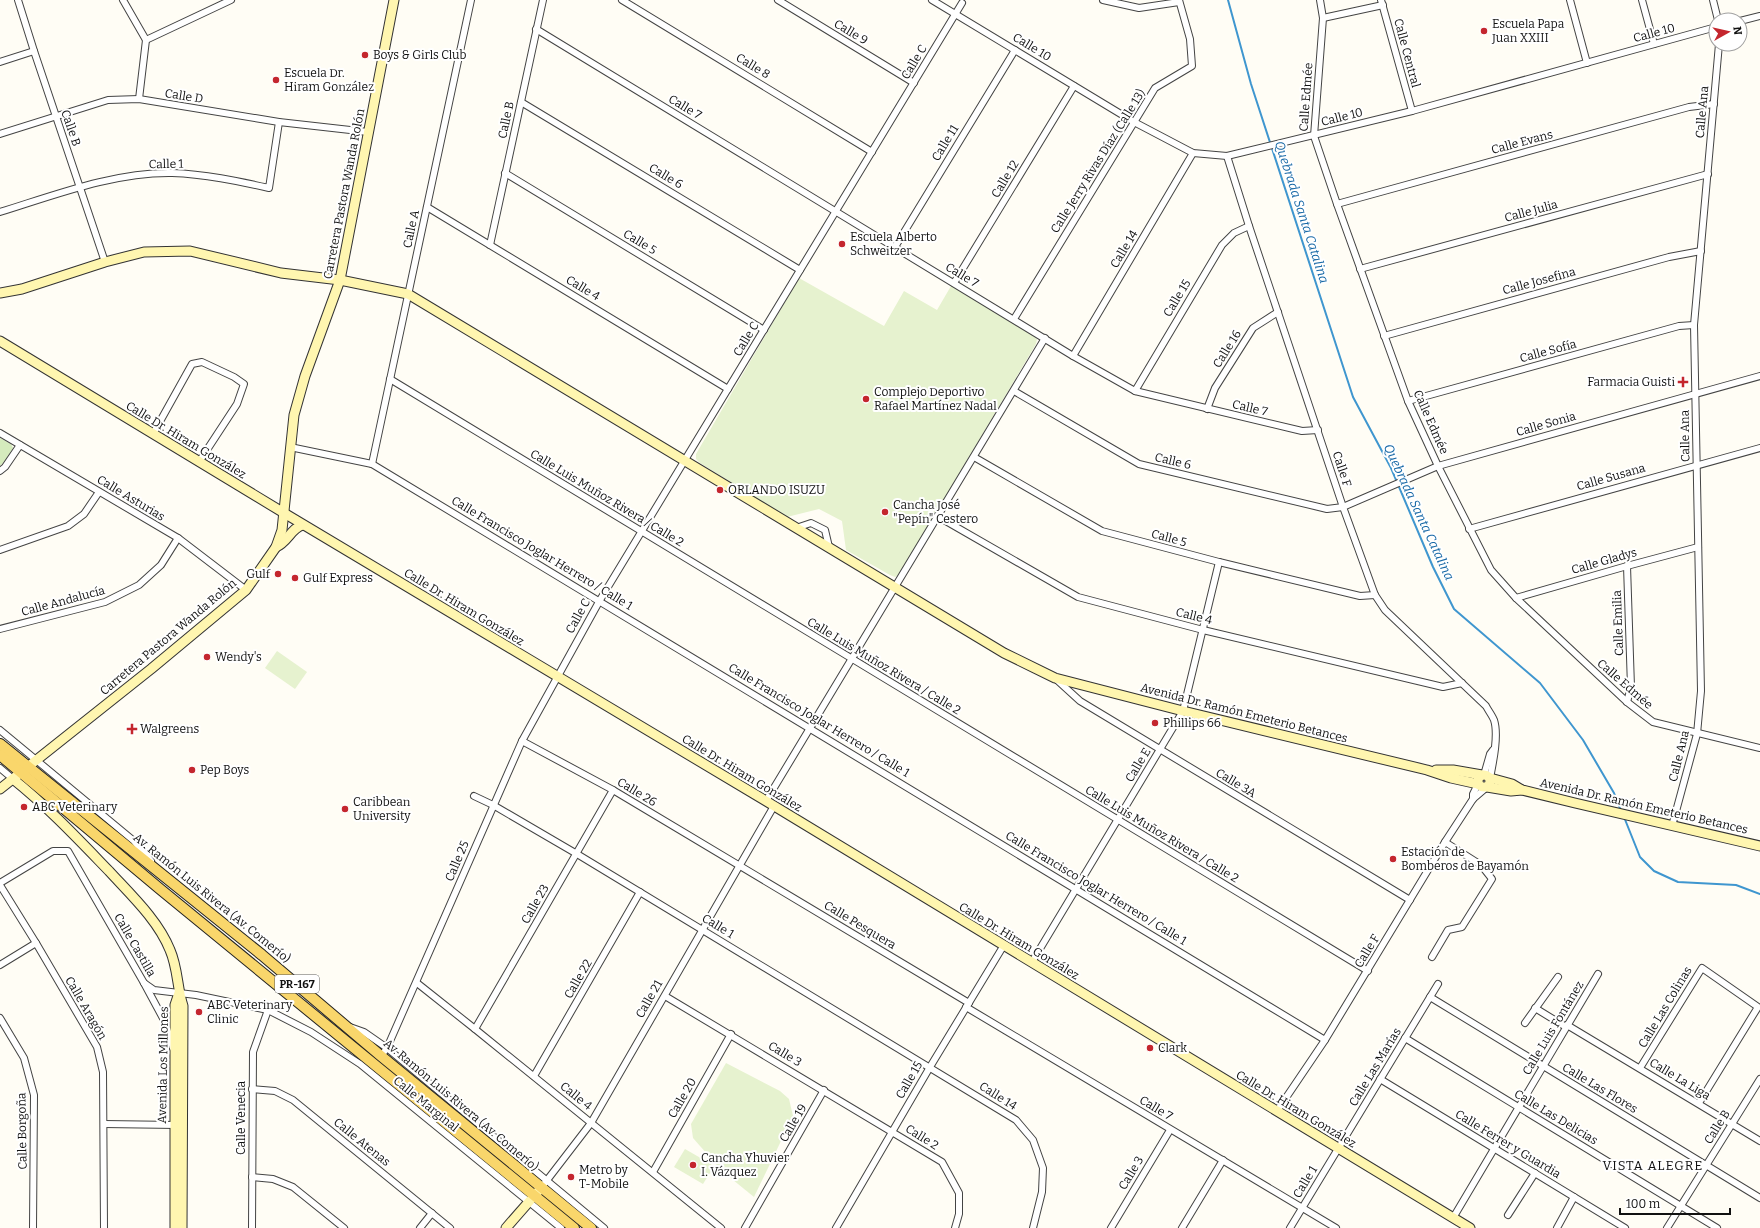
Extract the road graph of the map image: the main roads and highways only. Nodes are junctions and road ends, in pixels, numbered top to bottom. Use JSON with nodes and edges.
{"nodes":[{"id":1,"x":0,"y":744,"type":"edge"},
{"id":2,"x":0,"y":755,"type":"edge"},
{"id":3,"x":20,"y":773,"type":"junction"},
{"id":4,"x":537,"y":1191,"type":"junction"},
{"id":5,"x":574,"y":1228,"type":"edge"},
{"id":6,"x":590,"y":1228,"type":"edge"}],
"edges":[{"from":1,"to":3,"type":"main road","name":"Av. Ramón Luis Rivera (Av. Comerío)","number":"PR-167"},
{"from":2,"to":3,"type":"main road","name":"Av. Ramón Luis Rivera (Av. Comerío)","number":"PR-167"},
{"from":3,"to":4,"type":"main road","name":"Av. Ramón Luis Rivera (Av. Comerío)","number":"PR-167"},
{"from":3,"to":4,"type":"main road","name":"Av. Ramón Luis Rivera (Av. Comerío)","number":"PR-167"},
{"from":4,"to":5,"type":"main road","name":"Av. Ramón Luis Rivera (Av. Comerío)","number":"PR-167"},
{"from":4,"to":6,"type":"main road","name":"Av. Ramón Luis Rivera (Av. Comerío)","number":"PR-167"}]}
